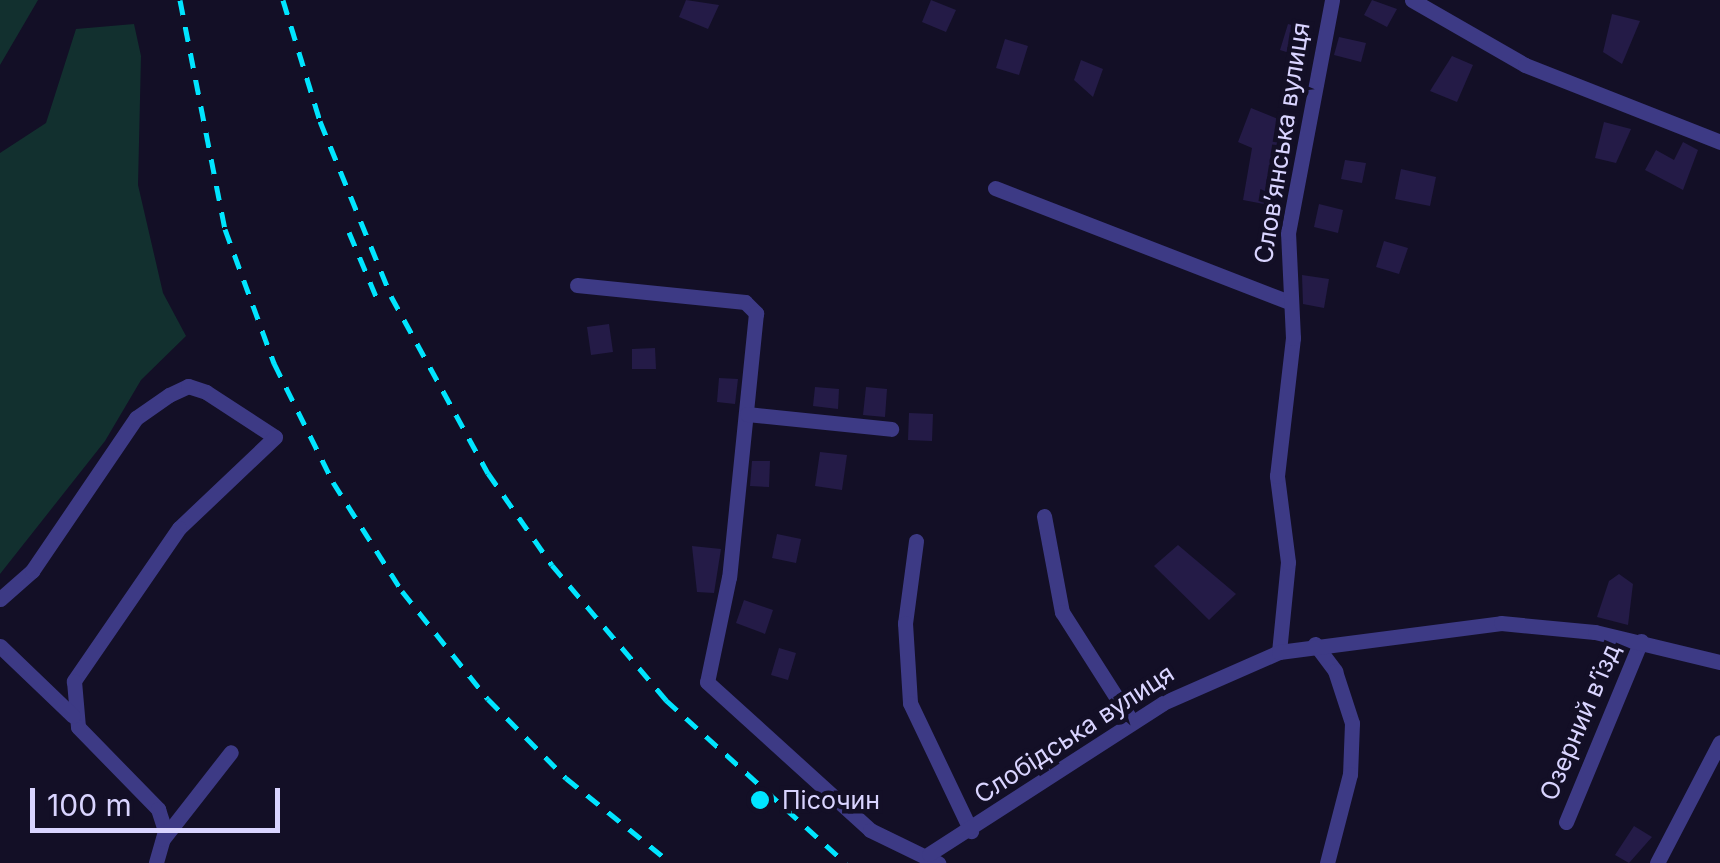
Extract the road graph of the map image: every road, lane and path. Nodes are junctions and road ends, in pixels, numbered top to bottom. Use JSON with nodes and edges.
{"nodes":[{"id":1,"x":1332,"y":0,"type":"edge"},
{"id":2,"x":1412,"y":0,"type":"edge"},
{"id":3,"x":1720,"y":142,"type":"edge"},
{"id":4,"x":995,"y":188,"type":"dead end"},
{"id":5,"x":577,"y":285,"type":"dead end"},
{"id":6,"x":1286,"y":301,"type":"junction"},
{"id":7,"x":748,"y":414,"type":"junction"},
{"id":8,"x":891,"y":429,"type":"dead end"},
{"id":9,"x":1044,"y":516,"type":"dead end"},
{"id":10,"x":916,"y":541,"type":"dead end"},
{"id":11,"x":0,"y":599,"type":"edge"},
{"id":12,"x":1641,"y":641,"type":"junction"},
{"id":13,"x":1315,"y":644,"type":"junction"},
{"id":14,"x":0,"y":646,"type":"edge"},
{"id":15,"x":1279,"y":652,"type":"junction"},
{"id":16,"x":1720,"y":662,"type":"edge"},
{"id":17,"x":73,"y":716,"type":"junction"},
{"id":18,"x":1132,"y":722,"type":"junction"},
{"id":19,"x":1720,"y":742,"type":"edge"},
{"id":20,"x":231,"y":752,"type":"dead end"},
{"id":21,"x":1566,"y":822,"type":"dead end"},
{"id":22,"x":971,"y":830,"type":"junction"},
{"id":23,"x":163,"y":839,"type":"junction"},
{"id":24,"x":933,"y":858,"type":"edge"},
{"id":25,"x":156,"y":863,"type":"edge"},
{"id":26,"x":1326,"y":863,"type":"edge"},
{"id":27,"x":1656,"y":863,"type":"edge"}],
"edges":[{"from":1,"to":6,"type":"street","name":"Слов’янська вулиця"},
{"from":2,"to":3,"type":"street"},
{"from":4,"to":6,"type":"street"},
{"from":5,"to":7,"type":"street"},
{"from":6,"to":15,"type":"street","name":"Слов’янська вулиця"},
{"from":7,"to":8,"type":"street"},
{"from":7,"to":24,"type":"street"},
{"from":9,"to":18,"type":"street"},
{"from":10,"to":22,"type":"street"},
{"from":11,"to":17,"type":"street"},
{"from":12,"to":13,"type":"street","name":"Слобідська вулиця"},
{"from":12,"to":16,"type":"street","name":"Слобідська вулиця"},
{"from":12,"to":21,"type":"street","name":"Озерний в’їзд"},
{"from":13,"to":15,"type":"street","name":"Слобідська вулиця"},
{"from":13,"to":26,"type":"street"},
{"from":14,"to":17,"type":"street"},
{"from":15,"to":18,"type":"street","name":"Слобідська вулиця"},
{"from":17,"to":23,"type":"street"},
{"from":18,"to":22,"type":"street","name":"Слобідська вулиця"},
{"from":19,"to":27,"type":"street"},
{"from":20,"to":23,"type":"street"},
{"from":22,"to":24,"type":"street","name":"Слобідська вулиця"},
{"from":23,"to":25,"type":"street"}]}
